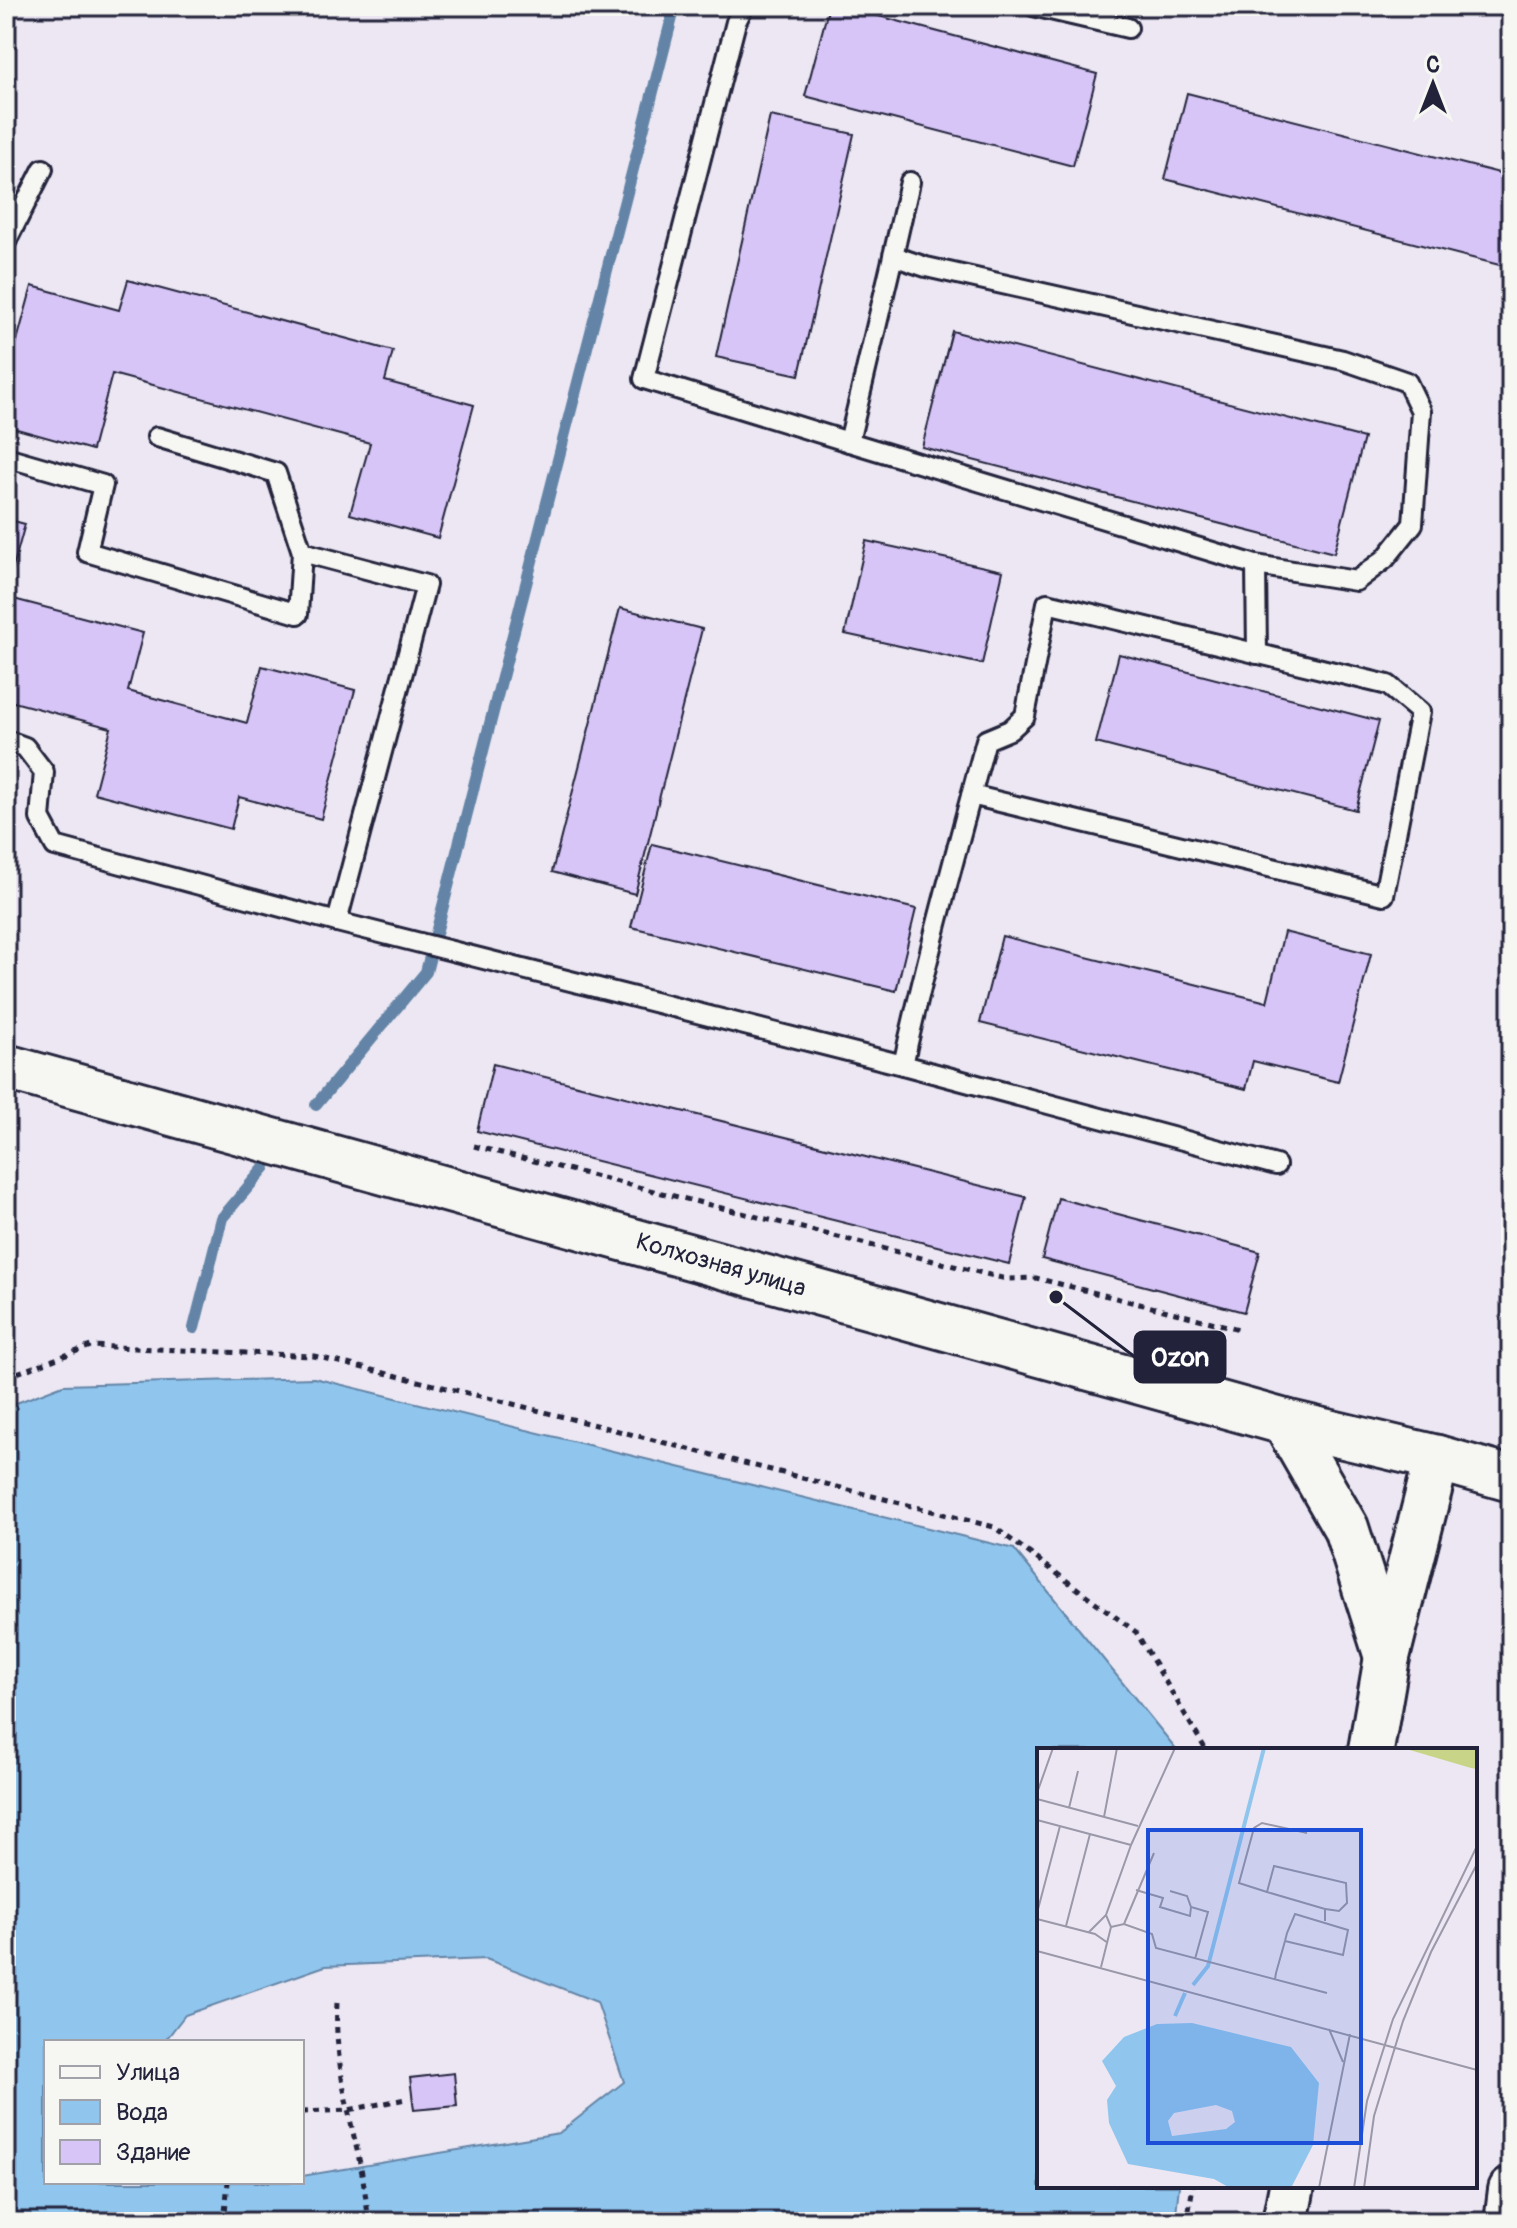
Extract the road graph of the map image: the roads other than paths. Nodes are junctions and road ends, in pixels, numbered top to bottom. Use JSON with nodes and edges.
{"nodes":[{"id":1,"x":744,"y":6,"type":"edge"},
{"id":2,"x":1033,"y":6,"type":"edge"},
{"id":3,"x":1128,"y":28,"type":"dead end"},
{"id":4,"x":43,"y":169,"type":"dead end"},
{"id":5,"x":910,"y":182,"type":"dead end"},
{"id":6,"x":6,"y":242,"type":"edge"},
{"id":7,"x":893,"y":256,"type":"junction"},
{"id":8,"x":157,"y":437,"type":"dead end"},
{"id":9,"x":849,"y":442,"type":"junction"},
{"id":10,"x":6,"y":457,"type":"edge"},
{"id":11,"x":302,"y":552,"type":"junction"},
{"id":12,"x":1256,"y":565,"type":"junction"},
{"id":13,"x":1257,"y":654,"type":"junction"},
{"id":14,"x":6,"y":740,"type":"edge"},
{"id":15,"x":971,"y":795,"type":"junction"},
{"id":16,"x":337,"y":922,"type":"junction"},
{"id":17,"x":903,"y":1065,"type":"junction"},
{"id":18,"x":6,"y":1067,"type":"edge"},
{"id":19,"x":1276,"y":1165,"type":"dead end"},
{"id":20,"x":1285,"y":1422,"type":"junction"},
{"id":21,"x":1437,"y":1458,"type":"junction"},
{"id":22,"x":1511,"y":1479,"type":"edge"},
{"id":23,"x":1387,"y":1657,"type":"junction"},
{"id":24,"x":1371,"y":1748,"type":"edge"},
{"id":25,"x":1292,"y":2188,"type":"edge"},
{"id":26,"x":1511,"y":2190,"type":"edge"},
{"id":27,"x":1285,"y":2222,"type":"edge"},
{"id":28,"x":1507,"y":2222,"type":"edge"}],
"edges":[{"from":1,"to":9,"type":"lane"},
{"from":2,"to":3,"type":"lane"},
{"from":4,"to":6,"type":"lane"},
{"from":5,"to":7,"type":"lane"},
{"from":7,"to":9,"type":"lane"},
{"from":7,"to":12,"type":"lane"},
{"from":8,"to":11,"type":"lane"},
{"from":9,"to":12,"type":"lane"},
{"from":10,"to":11,"type":"lane"},
{"from":11,"to":16,"type":"lane"},
{"from":12,"to":13,"type":"lane"},
{"from":13,"to":15,"type":"lane"},
{"from":13,"to":15,"type":"lane"},
{"from":14,"to":16,"type":"lane"},
{"from":15,"to":17,"type":"lane"},
{"from":16,"to":17,"type":"lane"},
{"from":17,"to":19,"type":"lane"},
{"from":18,"to":20,"type":"main road","name":"Колхозная улица"},
{"from":20,"to":21,"type":"main road","name":"Колхозная улица"},
{"from":20,"to":23,"type":"main road"},
{"from":21,"to":22,"type":"main road","name":"Колхозная улица"},
{"from":21,"to":23,"type":"main road"},
{"from":23,"to":24,"type":"main road"},
{"from":25,"to":27,"type":"main road"},
{"from":26,"to":28,"type":"main road"}]}
